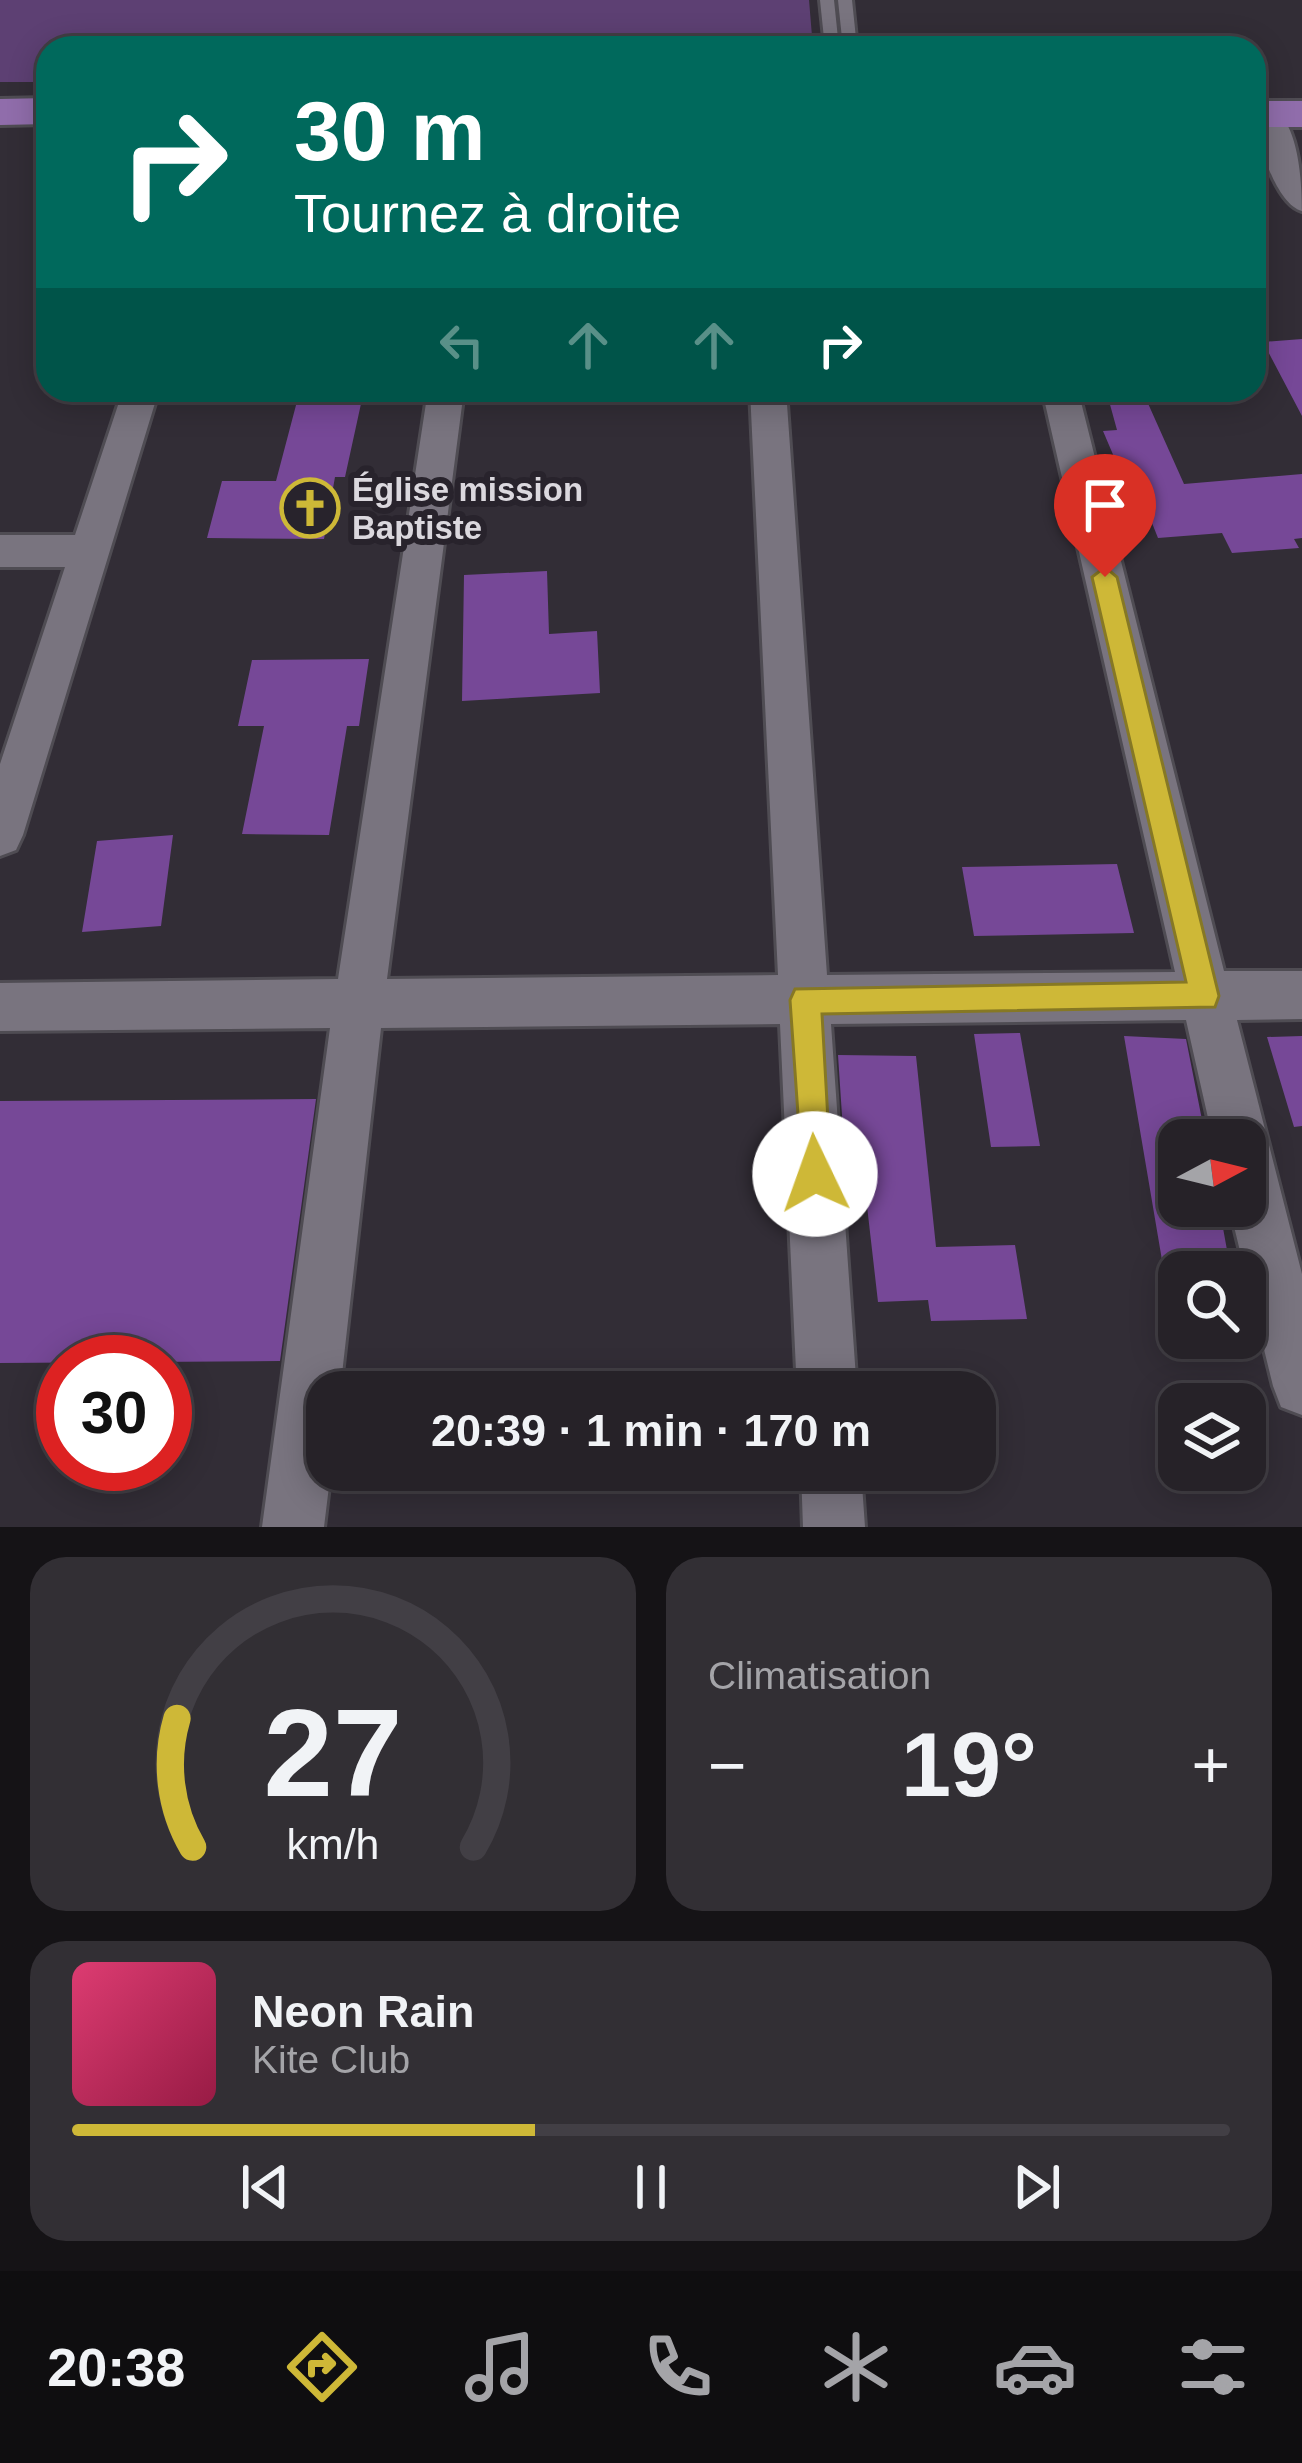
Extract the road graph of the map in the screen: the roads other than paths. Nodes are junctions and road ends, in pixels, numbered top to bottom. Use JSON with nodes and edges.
{"nodes":[{"id":1,"x":827,"y":0,"type":"edge"},
{"id":2,"x":845,"y":0,"type":"edge"},
{"id":3,"x":831,"y":36,"type":"edge"},
{"id":4,"x":849,"y":36,"type":"edge"},
{"id":5,"x":36,"y":111,"type":"edge"},
{"id":6,"x":0,"y":112,"type":"edge"},
{"id":7,"x":1274,"y":114,"type":"edge"},
{"id":8,"x":1302,"y":201,"type":"edge"},
{"id":9,"x":137,"y":402,"type":"edge"},
{"id":10,"x":444,"y":402,"type":"edge"},
{"id":11,"x":769,"y":402,"type":"edge"},
{"id":12,"x":1063,"y":402,"type":"edge"},
{"id":13,"x":0,"y":551,"type":"edge"},
{"id":14,"x":90,"y":551,"type":"junction"},
{"id":15,"x":0,"y":835,"type":"edge"},
{"id":16,"x":1302,"y":995,"type":"edge"},
{"id":17,"x":1204,"y":996,"type":"junction"},
{"id":18,"x":806,"y":1000,"type":"junction"},
{"id":19,"x":359,"y":1004,"type":"junction"},
{"id":20,"x":0,"y":1006,"type":"edge"},
{"id":21,"x":1235,"y":1119,"type":"edge"},
{"id":22,"x":1262,"y":1227,"type":"edge"},
{"id":23,"x":826,"y":1371,"type":"edge"},
{"id":24,"x":1302,"y":1386,"type":"edge"},
{"id":25,"x":832,"y":1491,"type":"edge"},
{"id":26,"x":293,"y":1527,"type":"edge"},
{"id":27,"x":834,"y":1527,"type":"edge"}],
"edges":[{"from":1,"to":3,"type":"lane"},
{"from":2,"to":4,"type":"lane"},
{"from":5,"to":6,"type":"main road"},
{"from":7,"to":8,"type":"street"},
{"from":9,"to":14,"type":"street"},
{"from":10,"to":19,"type":"street"},
{"from":11,"to":18,"type":"street"},
{"from":12,"to":17,"type":"street"},
{"from":13,"to":14,"type":"street"},
{"from":14,"to":15,"type":"street"},
{"from":16,"to":17,"type":"street"},
{"from":17,"to":18,"type":"street"},
{"from":17,"to":21,"type":"street"},
{"from":18,"to":19,"type":"street"},
{"from":18,"to":23,"type":"street"},
{"from":19,"to":20,"type":"street"},
{"from":19,"to":26,"type":"street"},
{"from":22,"to":24,"type":"street"},
{"from":25,"to":27,"type":"street"}]}
